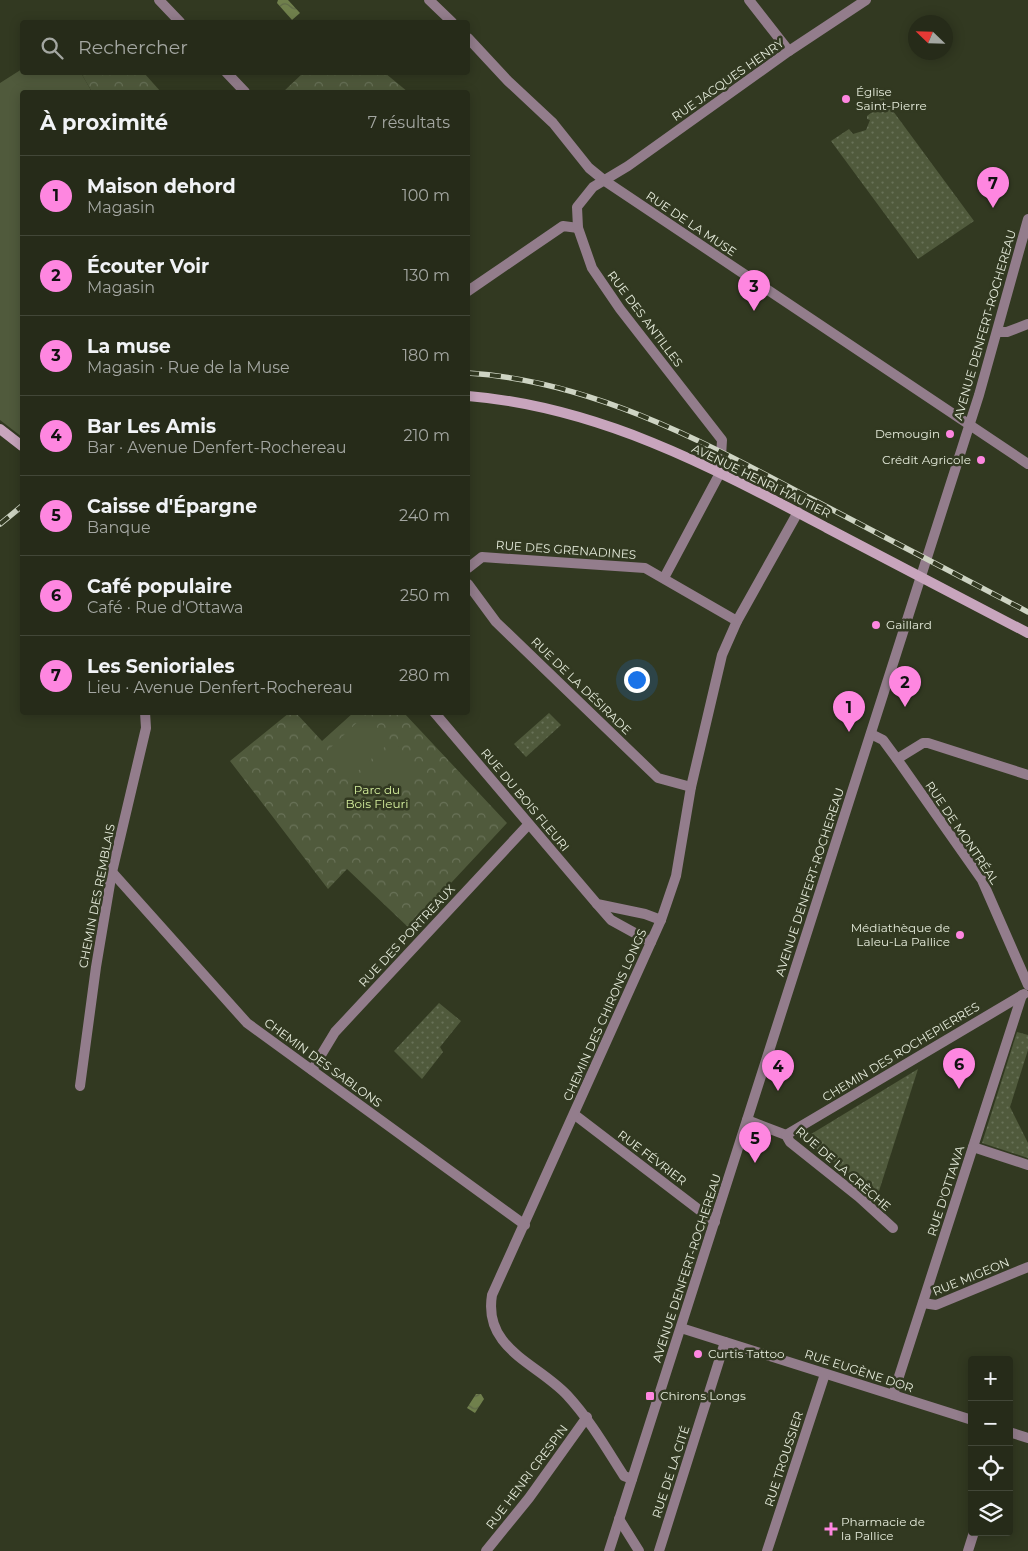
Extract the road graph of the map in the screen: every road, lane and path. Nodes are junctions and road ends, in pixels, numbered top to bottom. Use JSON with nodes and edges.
{"nodes":[{"id":1,"x":159,"y":0,"type":"edge"},
{"id":2,"x":429,"y":0,"type":"edge"},
{"id":3,"x":749,"y":0,"type":"edge"},
{"id":4,"x":866,"y":0,"type":"edge"},
{"id":5,"x":178,"y":20,"type":"edge"},
{"id":6,"x":450,"y":20,"type":"edge"},
{"id":7,"x":470,"y":40,"type":"edge"},
{"id":8,"x":790,"y":51,"type":"junction"},
{"id":9,"x":229,"y":75,"type":"edge"},
{"id":10,"x":243,"y":90,"type":"edge"},
{"id":11,"x":605,"y":181,"type":"junction"},
{"id":12,"x":1028,"y":219,"type":"edge"},
{"id":13,"x":578,"y":228,"type":"junction"},
{"id":14,"x":470,"y":290,"type":"edge"},
{"id":15,"x":1028,"y":324,"type":"edge"},
{"id":16,"x":997,"y":332,"type":"junction"},
{"id":17,"x":470,"y":396,"type":"edge"},
{"id":18,"x":969,"y":426,"type":"junction"},
{"id":19,"x":0,"y":429,"type":"edge"},
{"id":20,"x":20,"y":444,"type":"edge"},
{"id":21,"x":1028,"y":464,"type":"edge"},
{"id":22,"x":720,"y":473,"type":"junction"},
{"id":23,"x":798,"y":512,"type":"junction"},
{"id":24,"x":470,"y":566,"type":"edge"},
{"id":25,"x":921,"y":577,"type":"junction"},
{"id":26,"x":664,"y":578,"type":"junction"},
{"id":27,"x":470,"y":587,"type":"edge"},
{"id":28,"x":738,"y":621,"type":"junction"},
{"id":29,"x":1028,"y":633,"type":"edge"},
{"id":30,"x":145,"y":715,"type":"edge"},
{"id":31,"x":436,"y":715,"type":"edge"},
{"id":32,"x":871,"y":734,"type":"junction"},
{"id":33,"x":897,"y":758,"type":"junction"},
{"id":34,"x":1028,"y":775,"type":"edge"},
{"id":35,"x":691,"y":787,"type":"junction"},
{"id":36,"x":528,"y":825,"type":"junction"},
{"id":37,"x":112,"y":872,"type":"junction"},
{"id":38,"x":597,"y":904,"type":"junction"},
{"id":39,"x":661,"y":920,"type":"junction"},
{"id":40,"x":651,"y":942,"type":"junction"},
{"id":41,"x":1017,"y":959,"type":"junction"},
{"id":42,"x":1028,"y":962,"type":"edge"},
{"id":43,"x":1028,"y":985,"type":"edge"},
{"id":44,"x":1025,"y":993,"type":"edge"},
{"id":45,"x":312,"y":1070,"type":"junction"},
{"id":46,"x":80,"y":1086,"type":"dead end"},
{"id":47,"x":575,"y":1115,"type":"junction"},
{"id":48,"x":747,"y":1120,"type":"junction"},
{"id":49,"x":786,"y":1135,"type":"junction"},
{"id":50,"x":973,"y":1147,"type":"junction"},
{"id":51,"x":1028,"y":1165,"type":"edge"},
{"id":52,"x":715,"y":1222,"type":"junction"},
{"id":53,"x":525,"y":1225,"type":"junction"},
{"id":54,"x":893,"y":1228,"type":"dead end"},
{"id":55,"x":1028,"y":1267,"type":"edge"},
{"id":56,"x":923,"y":1303,"type":"junction"},
{"id":57,"x":681,"y":1328,"type":"junction"},
{"id":58,"x":725,"y":1342,"type":"junction"},
{"id":59,"x":825,"y":1374,"type":"junction"},
{"id":60,"x":893,"y":1395,"type":"junction"},
{"id":61,"x":587,"y":1417,"type":"junction"},
{"id":62,"x":968,"y":1419,"type":"edge"},
{"id":63,"x":1013,"y":1433,"type":"edge"},
{"id":64,"x":1028,"y":1438,"type":"edge"},
{"id":65,"x":632,"y":1479,"type":"junction"},
{"id":66,"x":620,"y":1520,"type":"junction"},
{"id":67,"x":973,"y":1536,"type":"edge"},
{"id":68,"x":486,"y":1551,"type":"edge"},
{"id":69,"x":609,"y":1551,"type":"edge"},
{"id":70,"x":639,"y":1551,"type":"edge"},
{"id":71,"x":659,"y":1551,"type":"edge"},
{"id":72,"x":767,"y":1551,"type":"edge"},
{"id":73,"x":968,"y":1551,"type":"edge"}],
"edges":[{"from":1,"to":5,"type":"street"},
{"from":2,"to":6,"type":"street"},
{"from":3,"to":8,"type":"street"},
{"from":4,"to":8,"type":"street","name":"RUE JACQUES HENRY"},
{"from":7,"to":11,"type":"street","name":"RUE DE LA MUSE"},
{"from":8,"to":11,"type":"street","name":"RUE JACQUES HENRY"},
{"from":9,"to":10,"type":"street"},
{"from":11,"to":13,"type":"street","name":"RUE DES ANTILLES"},
{"from":11,"to":18,"type":"street","name":"RUE DE LA MUSE"},
{"from":12,"to":16,"type":"street","name":"AVENUE DENFERT-ROCHEREAU"},
{"from":13,"to":14,"type":"street"},
{"from":13,"to":22,"type":"street","name":"RUE DES ANTILLES"},
{"from":15,"to":16,"type":"street"},
{"from":16,"to":18,"type":"street","name":"AVENUE DENFERT-ROCHEREAU"},
{"from":17,"to":22,"type":"street","name":"AVENUE HENRI HAUTIER"},
{"from":18,"to":21,"type":"street","name":"RUE DE LA MUSE"},
{"from":18,"to":25,"type":"street","name":"AVENUE DENFERT-ROCHEREAU"},
{"from":19,"to":20,"type":"street"},
{"from":22,"to":23,"type":"street","name":"AVENUE HENRI HAUTIER"},
{"from":22,"to":26,"type":"street"},
{"from":23,"to":25,"type":"street","name":"AVENUE HENRI HAUTIER"},
{"from":23,"to":28,"type":"street","name":"CHEMIN DES CHIRONS LONGS"},
{"from":24,"to":26,"type":"street","name":"RUE DES GRENADINES"},
{"from":25,"to":29,"type":"street","name":"AVENUE HENRI HAUTIER"},
{"from":25,"to":32,"type":"street","name":"AVENUE DENFERT-ROCHEREAU"},
{"from":26,"to":28,"type":"street","name":"RUE DES GRENADINES"},
{"from":27,"to":35,"type":"street","name":"RUE DE LA DÉSIRADE"},
{"from":28,"to":35,"type":"street","name":"CHEMIN DES CHIRONS LONGS"},
{"from":30,"to":37,"type":"street","name":"CHEMIN DES REMBLAIS"},
{"from":31,"to":36,"type":"street","name":"RUE DU BOIS FLEURI"},
{"from":32,"to":33,"type":"street","name":"RUE DE MONTRÉAL"},
{"from":32,"to":48,"type":"street","name":"AVENUE DENFERT-ROCHEREAU"},
{"from":33,"to":34,"type":"street"},
{"from":33,"to":41,"type":"street","name":"RUE DE MONTRÉAL"},
{"from":35,"to":39,"type":"street","name":"CHEMIN DES CHIRONS LONGS"},
{"from":36,"to":38,"type":"street","name":"RUE DU BOIS FLEURI"},
{"from":36,"to":45,"type":"street","name":"RUE DES PORTREAUX"},
{"from":37,"to":45,"type":"street","name":"CHEMIN DES SABLONS"},
{"from":37,"to":46,"type":"street","name":"CHEMIN DES REMBLAIS"},
{"from":38,"to":39,"type":"street"},
{"from":38,"to":40,"type":"street","name":"RUE DU BOIS FLEURI"},
{"from":39,"to":40,"type":"street","name":"CHEMIN DES CHIRONS LONGS"},
{"from":40,"to":47,"type":"street","name":"CHEMIN DES CHIRONS LONGS"},
{"from":41,"to":42,"type":"street"},
{"from":41,"to":43,"type":"street","name":"RUE DE MONTRÉAL"},
{"from":44,"to":49,"type":"street","name":"CHEMIN DES ROCHEPIERRES"},
{"from":44,"to":50,"type":"street","name":"RUE D'OTTAWA"},
{"from":45,"to":53,"type":"street","name":"CHEMIN DES SABLONS"},
{"from":47,"to":52,"type":"street","name":"RUE FÉVRIER"},
{"from":47,"to":53,"type":"street","name":"CHEMIN DES CHIRONS LONGS"},
{"from":48,"to":49,"type":"street","name":"RUE DE LA CRÈCHE"},
{"from":48,"to":52,"type":"street","name":"AVENUE DENFERT-ROCHEREAU"},
{"from":49,"to":54,"type":"street","name":"RUE DE LA CRÈCHE"},
{"from":50,"to":51,"type":"street"},
{"from":50,"to":56,"type":"street","name":"RUE D'OTTAWA"},
{"from":52,"to":57,"type":"street","name":"AVENUE DENFERT-ROCHEREAU"},
{"from":53,"to":61,"type":"street","name":"CHEMIN DES CHIRONS LONGS"},
{"from":55,"to":56,"type":"street","name":"RUE MIGEON"},
{"from":56,"to":60,"type":"street","name":"RUE D'OTTAWA"},
{"from":57,"to":58,"type":"street","name":"RUE EUGÈNE DOR"},
{"from":57,"to":65,"type":"street","name":"AVENUE DENFERT-ROCHEREAU"},
{"from":58,"to":59,"type":"street","name":"RUE EUGÈNE DOR"},
{"from":58,"to":71,"type":"street","name":"RUE DE LA CITÉ"},
{"from":59,"to":60,"type":"street","name":"RUE EUGÈNE DOR"},
{"from":59,"to":72,"type":"street","name":"RUE TROUSSIER"},
{"from":60,"to":62,"type":"street","name":"RUE EUGÈNE DOR"},
{"from":61,"to":65,"type":"street","name":"CHEMIN DES CHIRONS LONGS"},
{"from":61,"to":68,"type":"street","name":"RUE HENRI CRESPIN"},
{"from":63,"to":64,"type":"street"},
{"from":65,"to":66,"type":"street","name":"AVENUE DENFERT-ROCHEREAU"},
{"from":66,"to":69,"type":"street","name":"AVENUE DENFERT-ROCHEREAU"},
{"from":66,"to":70,"type":"street"},
{"from":67,"to":73,"type":"street"}]}
